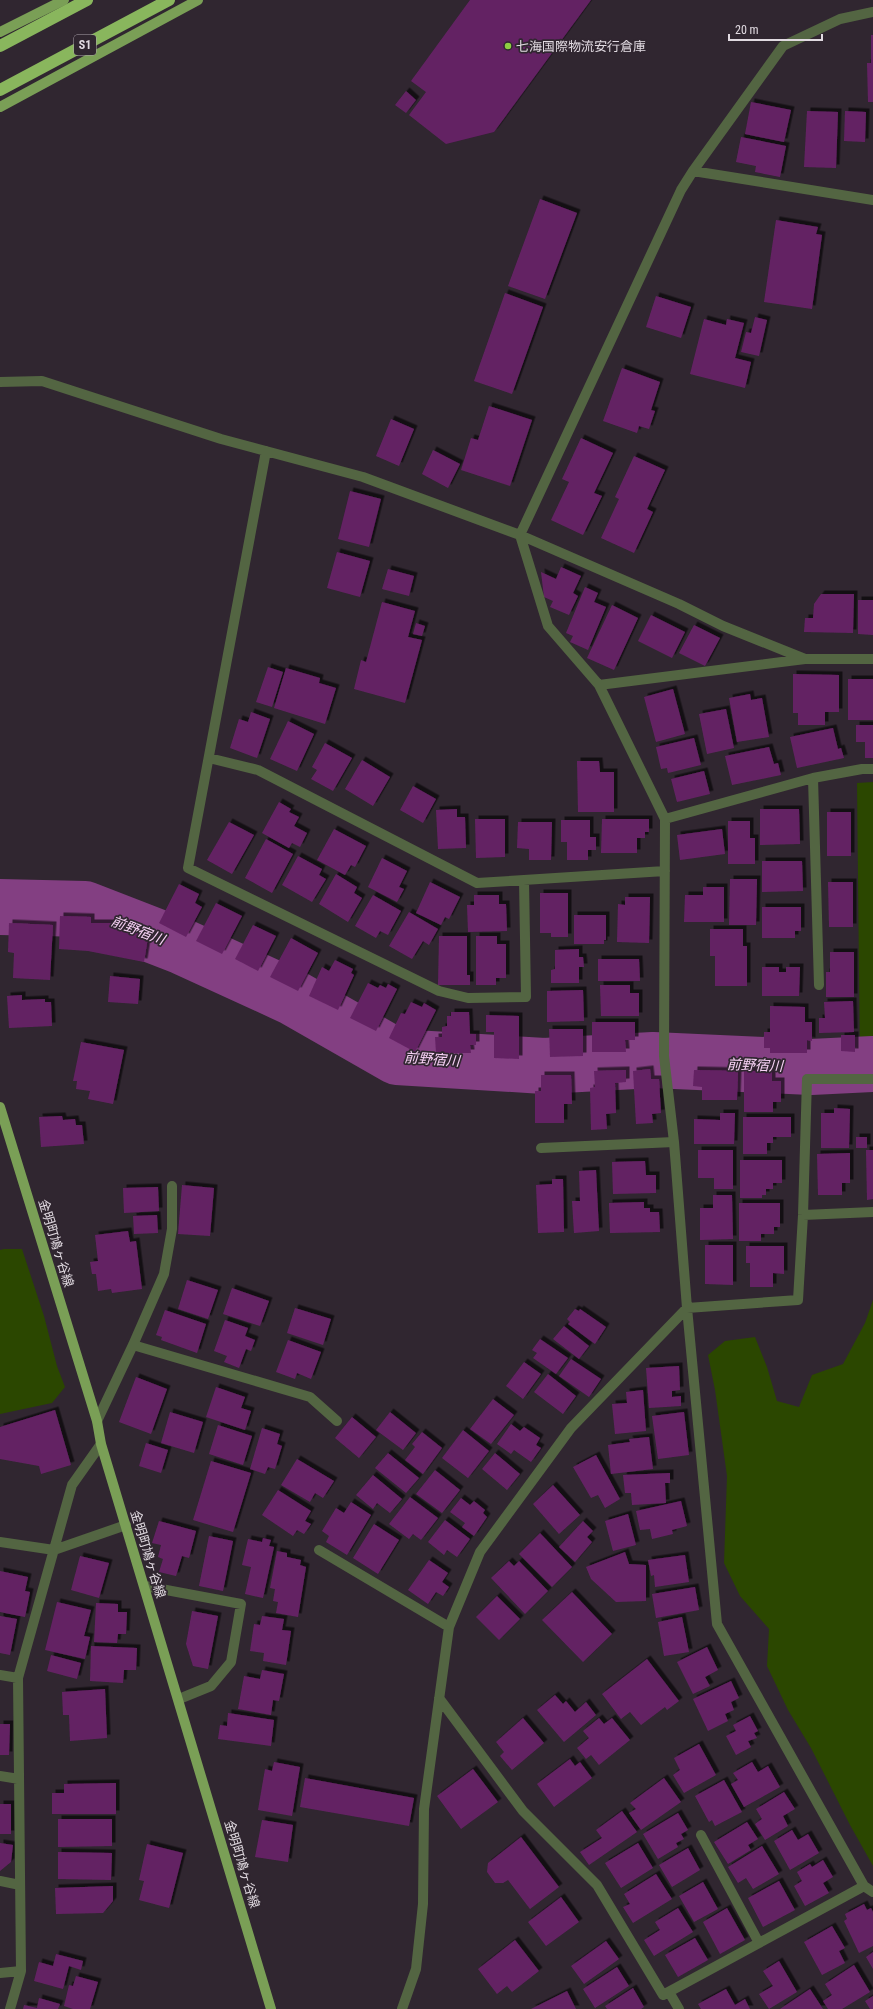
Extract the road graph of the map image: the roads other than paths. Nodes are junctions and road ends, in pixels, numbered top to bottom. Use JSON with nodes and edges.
{"nodes":[{"id":1,"x":64,"y":0,"type":"edge"},
{"id":2,"x":87,"y":0,"type":"edge"},
{"id":3,"x":169,"y":0,"type":"edge"},
{"id":4,"x":198,"y":0,"type":"edge"},
{"id":5,"x":873,"y":12,"type":"edge"},
{"id":6,"x":0,"y":32,"type":"edge"},
{"id":7,"x":0,"y":46,"type":"edge"},
{"id":8,"x":0,"y":90,"type":"edge"},
{"id":9,"x":0,"y":107,"type":"edge"},
{"id":10,"x":693,"y":171,"type":"junction"},
{"id":11,"x":873,"y":200,"type":"edge"},
{"id":12,"x":0,"y":382,"type":"edge"},
{"id":13,"x":266,"y":451,"type":"junction"},
{"id":14,"x":520,"y":535,"type":"junction"},
{"id":15,"x":806,"y":659,"type":"junction"},
{"id":16,"x":873,"y":660,"type":"edge"},
{"id":17,"x":599,"y":685,"type":"junction"},
{"id":18,"x":209,"y":758,"type":"junction"},
{"id":19,"x":873,"y":769,"type":"edge"},
{"id":20,"x":813,"y":778,"type":"junction"},
{"id":21,"x":665,"y":819,"type":"junction"},
{"id":22,"x":666,"y":871,"type":"junction"},
{"id":23,"x":524,"y":880,"type":"junction"},
{"id":24,"x":819,"y":985,"type":"dead end"},
{"id":25,"x":873,"y":1079,"type":"edge"},
{"id":26,"x":0,"y":1107,"type":"edge"},
{"id":27,"x":674,"y":1142,"type":"junction"},
{"id":28,"x":541,"y":1148,"type":"dead end"},
{"id":29,"x":172,"y":1186,"type":"dead end"},
{"id":30,"x":873,"y":1212,"type":"edge"},
{"id":31,"x":803,"y":1215,"type":"junction"},
{"id":32,"x":687,"y":1308,"type":"junction"},
{"id":33,"x":133,"y":1345,"type":"junction"},
{"id":34,"x":97,"y":1421,"type":"junction"},
{"id":35,"x":337,"y":1421,"type":"dead end"},
{"id":36,"x":102,"y":1444,"type":"junction"},
{"id":37,"x":126,"y":1525,"type":"junction"},
{"id":38,"x":0,"y":1542,"type":"edge"},
{"id":39,"x":54,"y":1550,"type":"junction"},
{"id":40,"x":319,"y":1550,"type":"dead end"},
{"id":41,"x":145,"y":1586,"type":"junction"},
{"id":42,"x":449,"y":1627,"type":"junction"},
{"id":43,"x":0,"y":1675,"type":"edge"},
{"id":44,"x":18,"y":1678,"type":"junction"},
{"id":45,"x":438,"y":1698,"type":"junction"},
{"id":46,"x":179,"y":1699,"type":"junction"},
{"id":47,"x":0,"y":1776,"type":"edge"},
{"id":48,"x":19,"y":1779,"type":"junction"},
{"id":49,"x":701,"y":1835,"type":"dead end"},
{"id":50,"x":0,"y":1881,"type":"edge"},
{"id":51,"x":20,"y":1885,"type":"junction"},
{"id":52,"x":864,"y":1886,"type":"junction"},
{"id":53,"x":873,"y":1892,"type":"edge"},
{"id":54,"x":759,"y":1942,"type":"junction"},
{"id":55,"x":21,"y":1972,"type":"junction"},
{"id":56,"x":0,"y":1973,"type":"edge"},
{"id":57,"x":669,"y":1992,"type":"junction"},
{"id":58,"x":10,"y":2009,"type":"edge"},
{"id":59,"x":271,"y":2009,"type":"edge"},
{"id":60,"x":402,"y":2009,"type":"edge"},
{"id":61,"x":679,"y":2009,"type":"edge"}],
"edges":[{"from":1,"to":6,"type":"main road"},
{"from":2,"to":7,"type":"highway"},
{"from":3,"to":8,"type":"highway","number":"S1"},
{"from":4,"to":9,"type":"main road"},
{"from":5,"to":10,"type":"street"},
{"from":10,"to":11,"type":"street"},
{"from":10,"to":14,"type":"street"},
{"from":12,"to":13,"type":"street"},
{"from":13,"to":14,"type":"street"},
{"from":13,"to":18,"type":"street"},
{"from":14,"to":15,"type":"street"},
{"from":14,"to":17,"type":"street"},
{"from":15,"to":16,"type":"street"},
{"from":15,"to":17,"type":"street"},
{"from":17,"to":21,"type":"street"},
{"from":18,"to":23,"type":"street"},
{"from":18,"to":23,"type":"street"},
{"from":19,"to":20,"type":"street"},
{"from":20,"to":21,"type":"street"},
{"from":20,"to":24,"type":"street"},
{"from":21,"to":22,"type":"street"},
{"from":22,"to":23,"type":"street"},
{"from":22,"to":27,"type":"street"},
{"from":25,"to":31,"type":"street"},
{"from":26,"to":34,"type":"main road","name":"金明町鳩ヶ谷線"},
{"from":27,"to":28,"type":"street"},
{"from":27,"to":32,"type":"street"},
{"from":29,"to":33,"type":"street"},
{"from":30,"to":31,"type":"street"},
{"from":31,"to":32,"type":"street"},
{"from":32,"to":42,"type":"street"},
{"from":32,"to":52,"type":"street"},
{"from":33,"to":34,"type":"street"},
{"from":33,"to":35,"type":"street"},
{"from":34,"to":36,"type":"main road","name":"金明町鳩ヶ谷線"},
{"from":36,"to":37,"type":"main road","name":"金明町鳩ヶ谷線"},
{"from":36,"to":39,"type":"street"},
{"from":37,"to":39,"type":"street"},
{"from":37,"to":41,"type":"main road","name":"金明町鳩ヶ谷線"},
{"from":38,"to":39,"type":"street"},
{"from":39,"to":44,"type":"street"},
{"from":40,"to":42,"type":"street"},
{"from":41,"to":46,"type":"main road","name":"金明町鳩ヶ谷線"},
{"from":41,"to":46,"type":"street"},
{"from":42,"to":45,"type":"street"},
{"from":43,"to":44,"type":"street"},
{"from":44,"to":48,"type":"street"},
{"from":45,"to":57,"type":"street"},
{"from":45,"to":60,"type":"street"},
{"from":46,"to":59,"type":"main road","name":"金明町鳩ヶ谷線"},
{"from":47,"to":48,"type":"street"},
{"from":48,"to":51,"type":"street"},
{"from":49,"to":54,"type":"street"},
{"from":50,"to":51,"type":"street"},
{"from":51,"to":55,"type":"street"},
{"from":52,"to":53,"type":"street"},
{"from":52,"to":54,"type":"street"},
{"from":54,"to":57,"type":"street"},
{"from":55,"to":56,"type":"street"},
{"from":55,"to":58,"type":"street"},
{"from":57,"to":61,"type":"street"}]}
